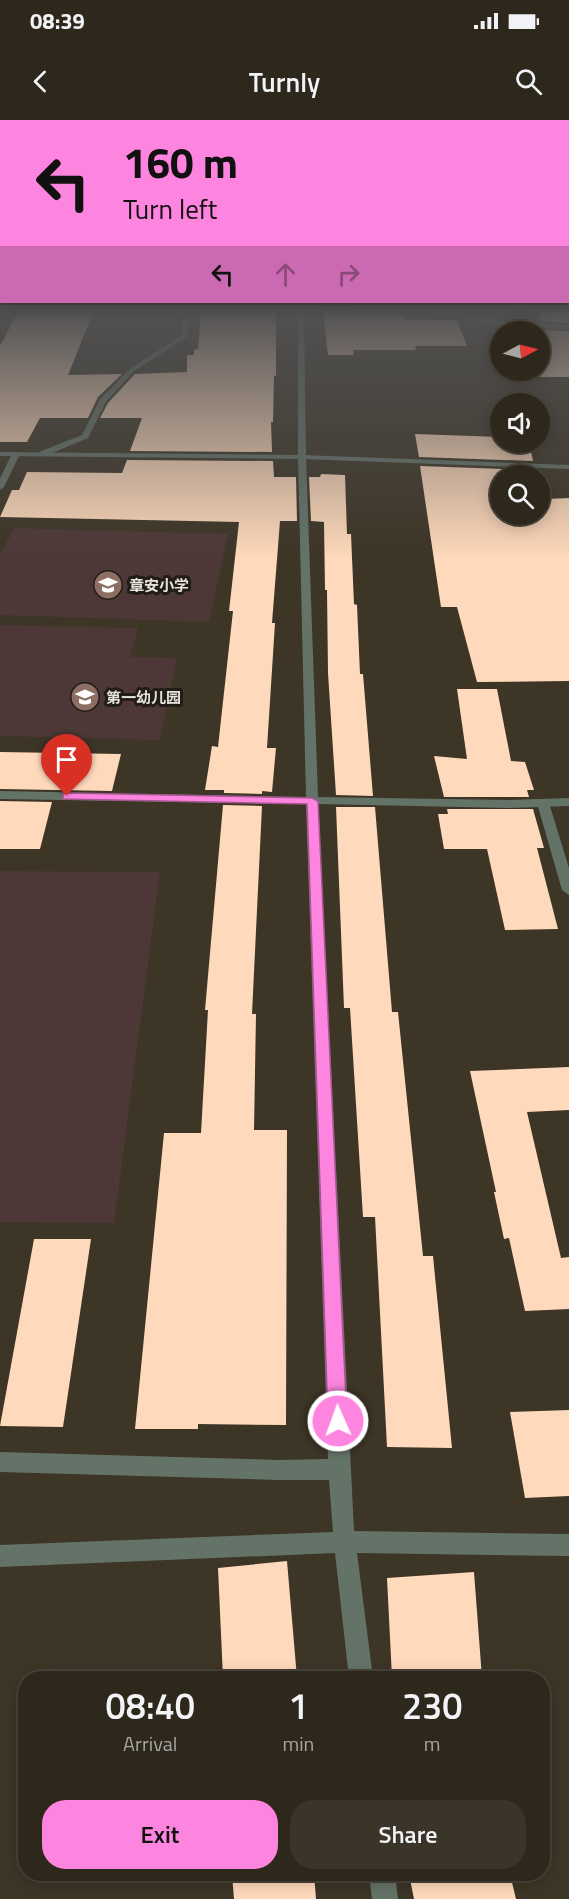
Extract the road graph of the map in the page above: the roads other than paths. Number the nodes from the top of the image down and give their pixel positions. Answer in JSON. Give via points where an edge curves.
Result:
{"nodes":[{"id":1,"x":110,"y":393,"type":"edge"},
{"id":2,"x":302,"y":393,"type":"edge"},
{"id":3,"x":0,"y":454,"type":"edge"},
{"id":4,"x":16,"y":454,"type":"junction"},
{"id":5,"x":42,"y":454,"type":"junction"},
{"id":6,"x":302,"y":457,"type":"junction"},
{"id":7,"x":569,"y":466,"type":"edge"},
{"id":8,"x":0,"y":487,"type":"edge"},
{"id":9,"x":0,"y":795,"type":"edge"},
{"id":10,"x":312,"y":801,"type":"junction"},
{"id":11,"x":543,"y":802,"type":"junction"},
{"id":12,"x":569,"y":802,"type":"edge"},
{"id":13,"x":569,"y":890,"type":"edge"},
{"id":14,"x":0,"y":1462,"type":"edge"},
{"id":15,"x":340,"y":1469,"type":"junction"},
{"id":16,"x":346,"y":1542,"type":"junction"},
{"id":17,"x":569,"y":1545,"type":"edge"},
{"id":18,"x":0,"y":1556,"type":"edge"},
{"id":19,"x":360,"y":1671,"type":"edge"},
{"id":20,"x":383,"y":1881,"type":"edge"},
{"id":21,"x":385,"y":1899,"type":"edge"}],
"edges":[{"from":1,"to":5,"type":"street","via":[[85,436]]},
{"from":2,"to":6,"type":"street"},
{"from":3,"to":4,"type":"street"},
{"from":4,"to":5,"type":"street"},
{"from":4,"to":8,"type":"street"},
{"from":5,"to":6,"type":"street"},
{"from":6,"to":7,"type":"street"},
{"from":6,"to":10,"type":"street"},
{"from":9,"to":10,"type":"street"},
{"from":10,"to":11,"type":"street"},
{"from":10,"to":15,"type":"street"},
{"from":11,"to":12,"type":"street"},
{"from":11,"to":13,"type":"street"},
{"from":14,"to":15,"type":"street"},
{"from":15,"to":16,"type":"street"},
{"from":16,"to":17,"type":"street"},
{"from":16,"to":18,"type":"street"},
{"from":16,"to":19,"type":"street"},
{"from":20,"to":21,"type":"street"}]}
